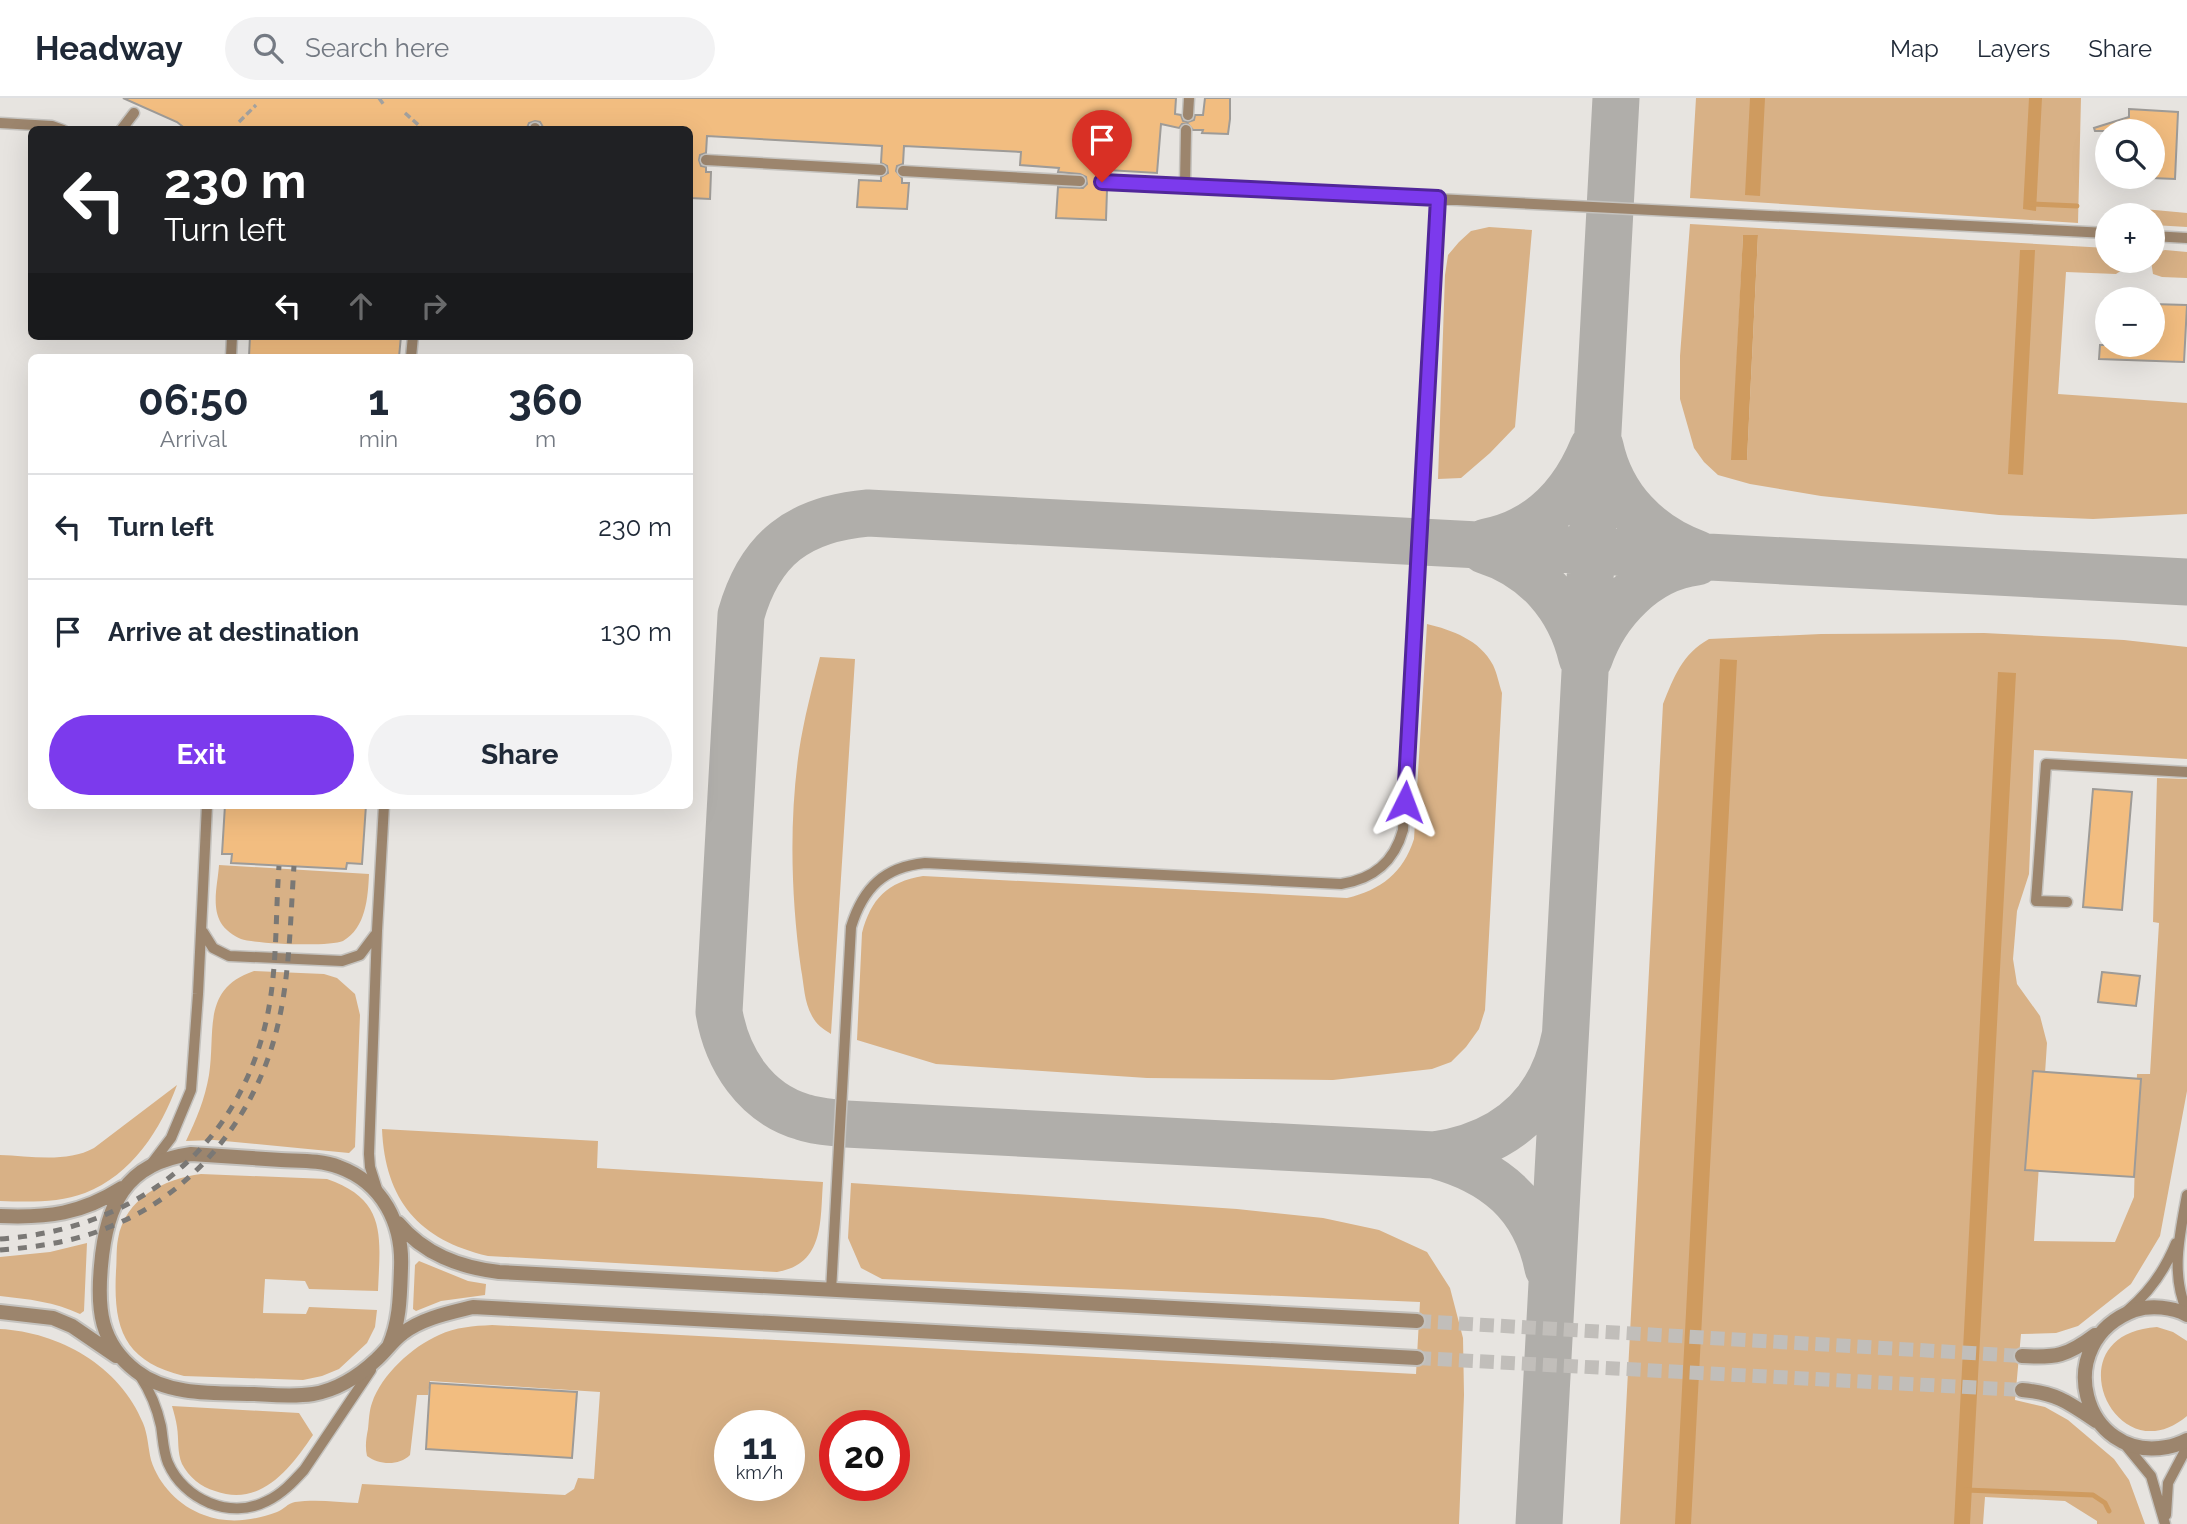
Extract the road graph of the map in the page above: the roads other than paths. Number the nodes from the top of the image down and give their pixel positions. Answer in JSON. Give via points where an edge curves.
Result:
{"nodes":[{"id":1,"x":1189,"y":98,"type":"edge"},
{"id":2,"x":134,"y":113,"type":"dead end"},
{"id":3,"x":1188,"y":115,"type":"dead end"},
{"id":4,"x":0,"y":123,"type":"edge"},
{"id":5,"x":47,"y":126,"type":"edge"},
{"id":6,"x":124,"y":126,"type":"edge"},
{"id":7,"x":1186,"y":130,"type":"dead end"},
{"id":8,"x":706,"y":160,"type":"dead end"},
{"id":9,"x":881,"y":170,"type":"dead end"},
{"id":10,"x":903,"y":171,"type":"dead end"},
{"id":11,"x":1080,"y":181,"type":"dead end"},
{"id":12,"x":1102,"y":182,"type":"dead end"},
{"id":13,"x":1185,"y":185,"type":"junction"},
{"id":14,"x":1438,"y":198,"type":"junction"},
{"id":15,"x":2095,"y":232,"type":"edge"},
{"id":16,"x":2165,"y":237,"type":"edge"},
{"id":17,"x":2187,"y":238,"type":"edge"},
{"id":18,"x":2187,"y":772,"type":"edge"},
{"id":19,"x":207,"y":809,"type":"edge"},
{"id":20,"x":384,"y":809,"type":"edge"},
{"id":21,"x":2067,"y":902,"type":"dead end"},
{"id":22,"x":202,"y":926,"type":"junction"},
{"id":23,"x":377,"y":931,"type":"junction"},
{"id":24,"x":147,"y":1168,"type":"junction"},
{"id":25,"x":128,"y":1184,"type":"junction"},
{"id":26,"x":2187,"y":1195,"type":"edge"},
{"id":27,"x":382,"y":1199,"type":"junction"},
{"id":28,"x":0,"y":1216,"type":"edge"},
{"id":29,"x":394,"y":1219,"type":"junction"},
{"id":30,"x":2180,"y":1233,"type":"junction"},
{"id":31,"x":831,"y":1290,"type":"junction"},
{"id":32,"x":0,"y":1312,"type":"edge"},
{"id":33,"x":2187,"y":1313,"type":"edge"},
{"id":34,"x":2121,"y":1316,"type":"junction"},
{"id":35,"x":1417,"y":1321,"type":"tunnel mouth"},
{"id":36,"x":2106,"y":1327,"type":"junction"},
{"id":37,"x":384,"y":1352,"type":"junction"},
{"id":38,"x":2022,"y":1356,"type":"tunnel mouth"},
{"id":39,"x":1417,"y":1358,"type":"tunnel mouth"},
{"id":40,"x":126,"y":1363,"type":"junction"},
{"id":41,"x":138,"y":1373,"type":"junction"},
{"id":42,"x":2021,"y":1390,"type":"tunnel mouth"},
{"id":43,"x":2100,"y":1424,"type":"junction"},
{"id":44,"x":2187,"y":1440,"type":"edge"},
{"id":45,"x":2122,"y":1441,"type":"junction"},
{"id":46,"x":2187,"y":1447,"type":"edge"},
{"id":47,"x":2165,"y":1524,"type":"edge"}],
"edges":[{"from":1,"to":3,"type":"lane"},
{"from":2,"to":6,"type":"lane"},
{"from":4,"to":5,"type":"lane"},
{"from":7,"to":13,"type":"lane"},
{"from":8,"to":9,"type":"lane"},
{"from":10,"to":11,"type":"lane"},
{"from":12,"to":13,"type":"lane"},
{"from":13,"to":14,"type":"lane"},
{"from":14,"to":15,"type":"lane"},
{"from":14,"to":31,"type":"lane","via":[[1399,845],[1378,871],[1341,884],[925,863],[908,865],[881,878],[861,900],[850,927]]},
{"from":16,"to":17,"type":"lane"},
{"from":18,"to":21,"type":"lane","via":[[2046,764],[2036,901]]},
{"from":19,"to":22,"type":"lane"},
{"from":20,"to":23,"type":"lane"},
{"from":22,"to":23,"type":"lane","via":[[213,948],[229,956],[342,961],[360,955]]},
{"from":22,"to":24,"type":"lane","via":[[191,1090],[171,1138]]},
{"from":23,"to":27,"type":"lane","via":[[369,1154]]},
{"from":24,"to":25,"type":"street"},
{"from":24,"to":27,"type":"street","via":[[191,1154],[322,1163],[362,1178]]},
{"from":25,"to":28,"type":"street","via":[[74,1211]]},
{"from":25,"to":40,"type":"street","via":[[106,1223],[98,1298],[105,1332]]},
{"from":26,"to":30,"type":"lane"},
{"from":27,"to":29,"type":"street"},
{"from":29,"to":31,"type":"street","via":[[431,1252],[480,1270]]},
{"from":29,"to":37,"type":"street","via":[[402,1248],[399,1318]]},
{"from":30,"to":33,"type":"lane","via":[[2178,1283]]},
{"from":30,"to":34,"type":"lane","via":[[2165,1269]]},
{"from":31,"to":35,"type":"street"},
{"from":32,"to":40,"type":"street","via":[[53,1318]]},
{"from":33,"to":34,"type":"street","via":[[2162,1307],[2141,1308]]},
{"from":34,"to":36,"type":"street"},
{"from":36,"to":38,"type":"street","via":[[2064,1356]]},
{"from":36,"to":43,"type":"street","via":[[2085,1364],[2089,1406]]},
{"from":37,"to":39,"type":"street","via":[[403,1333],[442,1315],[473,1307],[500,1307]]},
{"from":37,"to":41,"type":"street","via":[[348,1381],[301,1395],[197,1392],[153,1382]]},
{"from":37,"to":41,"type":"lane","via":[[293,1482],[268,1501],[243,1509],[208,1502],[177,1479],[166,1459],[155,1405]]},
{"from":40,"to":41,"type":"street"},
{"from":42,"to":43,"type":"street","via":[[2059,1397]]},
{"from":43,"to":45,"type":"street"},
{"from":44,"to":45,"type":"street","via":[[2166,1448]]},
{"from":45,"to":47,"type":"lane","via":[[2151,1476]]},
{"from":46,"to":47,"type":"lane","via":[[2168,1483]]}]}
